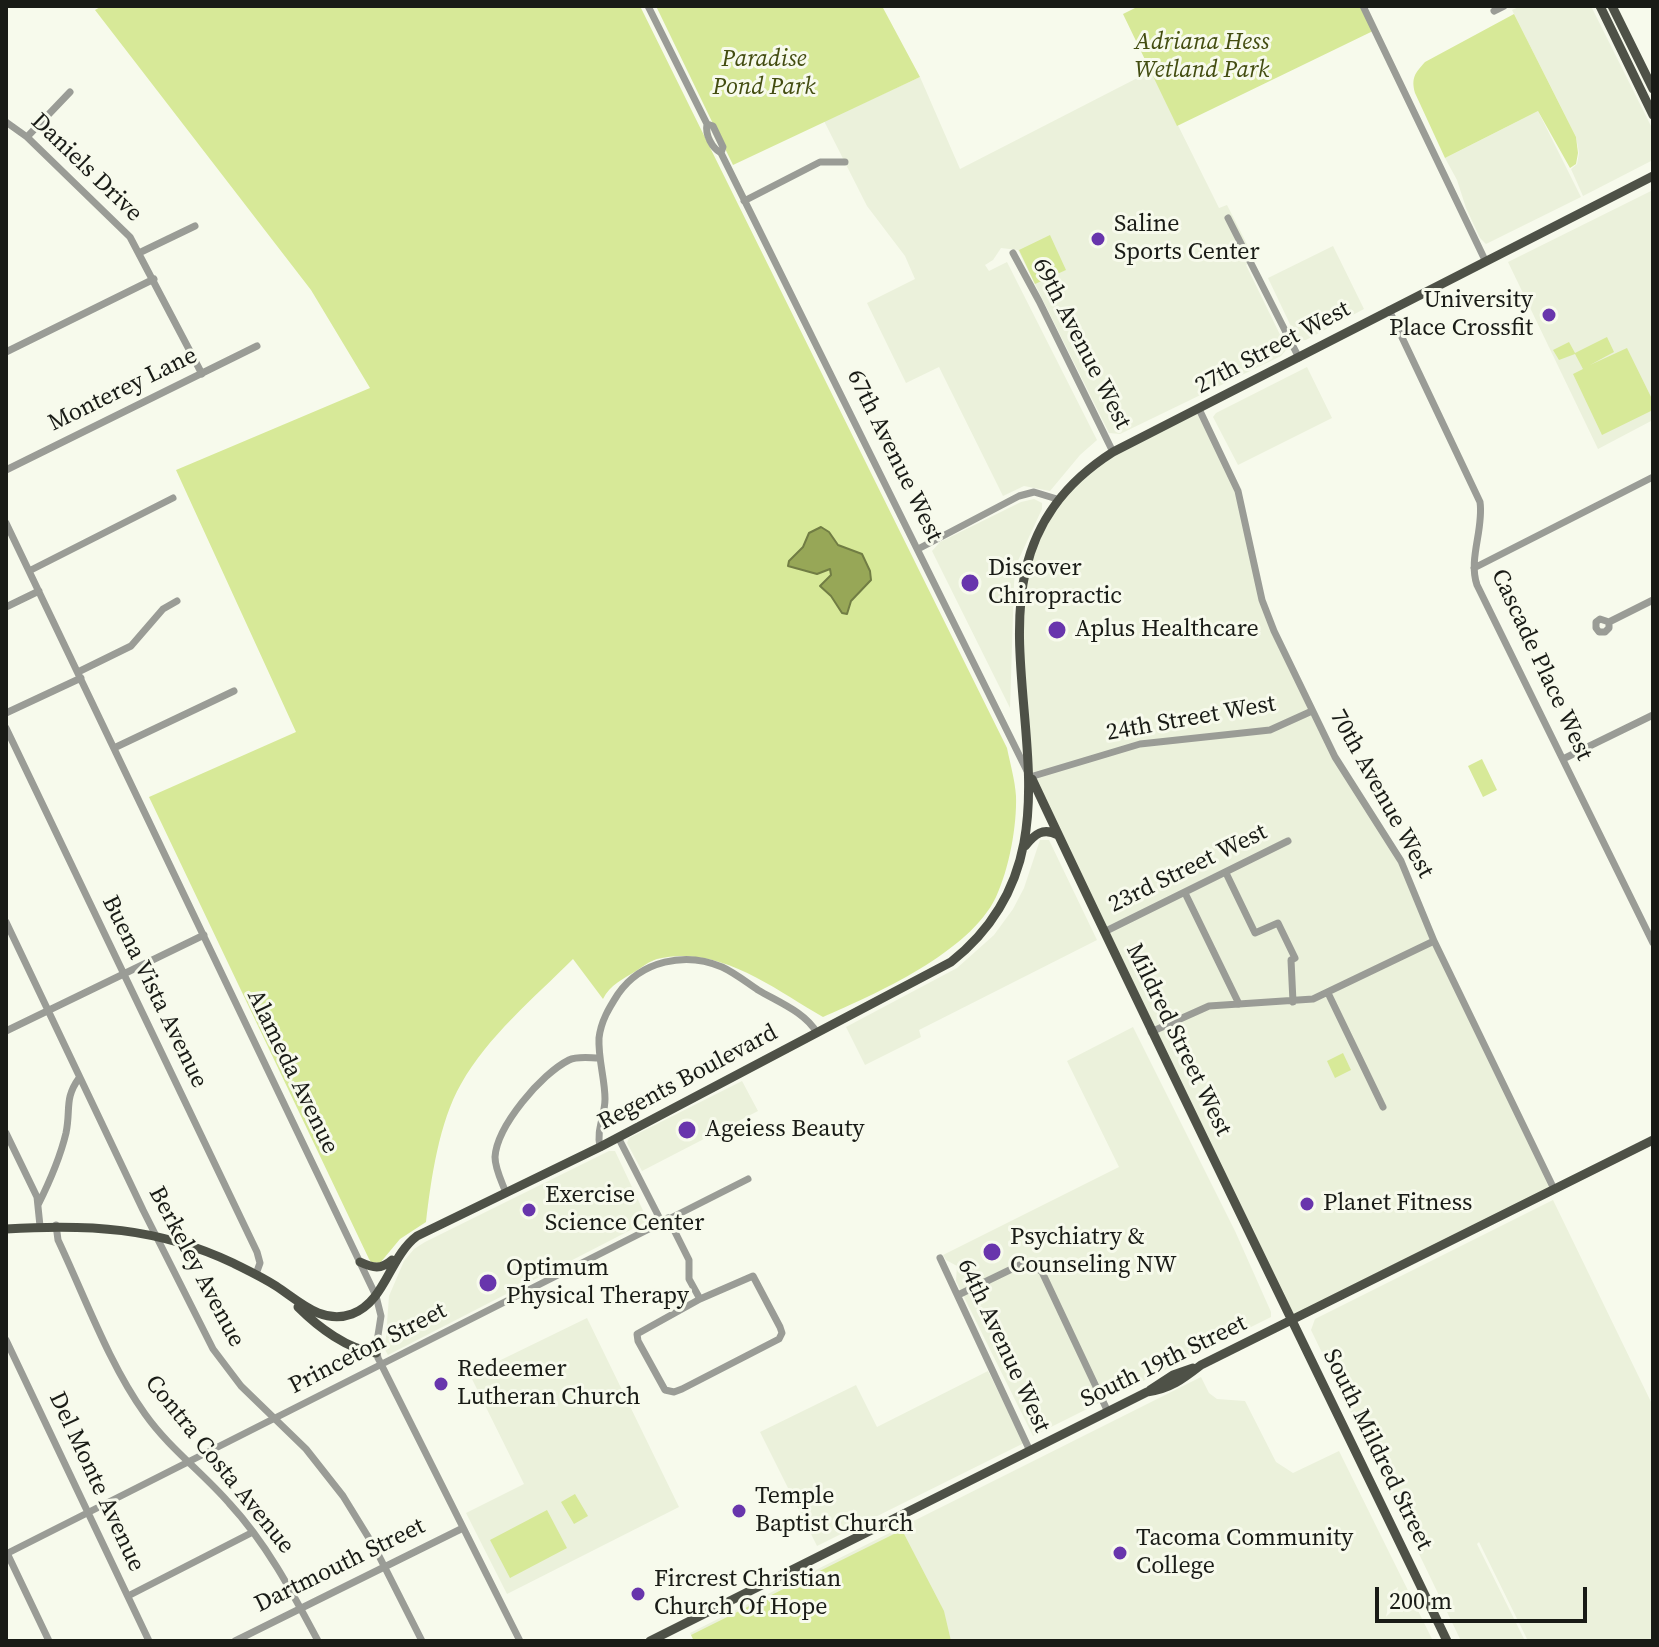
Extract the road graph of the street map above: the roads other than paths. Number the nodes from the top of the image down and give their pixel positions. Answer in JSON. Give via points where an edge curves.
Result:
{"nodes":[{"id":1,"x":648,"y":6,"type":"edge"},
{"id":2,"x":1363,"y":6,"type":"edge"},
{"id":3,"x":1504,"y":6,"type":"edge"},
{"id":4,"x":1600,"y":6,"type":"edge"},
{"id":5,"x":1612,"y":6,"type":"edge"},
{"id":6,"x":1494,"y":11,"type":"dead end"},
{"id":7,"x":1649,"y":71,"type":"edge"},
{"id":8,"x":1653,"y":89,"type":"edge"},
{"id":9,"x":70,"y":92,"type":"dead end"},
{"id":10,"x":1653,"y":115,"type":"edge"},
{"id":11,"x":6,"y":122,"type":"edge"},
{"id":12,"x":27,"y":137,"type":"junction"},
{"id":13,"x":845,"y":162,"type":"dead end"},
{"id":14,"x":1653,"y":176,"type":"edge"},
{"id":15,"x":744,"y":201,"type":"junction"},
{"id":16,"x":1228,"y":218,"type":"dead end"},
{"id":17,"x":195,"y":226,"type":"dead end"},
{"id":18,"x":141,"y":252,"type":"junction"},
{"id":19,"x":1013,"y":253,"type":"dead end"},
{"id":20,"x":1485,"y":260,"type":"junction"},
{"id":21,"x":154,"y":279,"type":"junction"},
{"id":22,"x":1389,"y":310,"type":"junction"},
{"id":23,"x":257,"y":346,"type":"dead end"},
{"id":24,"x":6,"y":352,"type":"edge"},
{"id":25,"x":1299,"y":358,"type":"junction"},
{"id":26,"x":202,"y":374,"type":"junction"},
{"id":27,"x":1199,"y":409,"type":"junction"},
{"id":28,"x":1113,"y":452,"type":"junction"},
{"id":29,"x":6,"y":470,"type":"edge"},
{"id":30,"x":1653,"y":477,"type":"edge"},
{"id":31,"x":173,"y":498,"type":"dead end"},
{"id":32,"x":1057,"y":499,"type":"junction"},
{"id":33,"x":6,"y":523,"type":"edge"},
{"id":34,"x":918,"y":549,"type":"junction"},
{"id":35,"x":1474,"y":568,"type":"junction"},
{"id":36,"x":29,"y":571,"type":"junction"},
{"id":37,"x":39,"y":591,"type":"junction"},
{"id":38,"x":1653,"y":600,"type":"edge"},
{"id":39,"x":177,"y":601,"type":"dead end"},
{"id":40,"x":6,"y":607,"type":"edge"},
{"id":41,"x":1609,"y":622,"type":"dead end"},
{"id":42,"x":79,"y":675,"type":"junction"},
{"id":43,"x":234,"y":691,"type":"dead end"},
{"id":44,"x":1312,"y":711,"type":"junction"},
{"id":45,"x":6,"y":713,"type":"edge"},
{"id":46,"x":1653,"y":715,"type":"edge"},
{"id":47,"x":6,"y":728,"type":"edge"},
{"id":48,"x":114,"y":748,"type":"junction"},
{"id":49,"x":1563,"y":759,"type":"junction"},
{"id":50,"x":1030,"y":777,"type":"junction"},
{"id":51,"x":1058,"y":835,"type":"junction"},
{"id":52,"x":1288,"y":841,"type":"dead end"},
{"id":53,"x":1025,"y":846,"type":"junction"},
{"id":54,"x":1226,"y":873,"type":"junction"},
{"id":55,"x":1185,"y":893,"type":"junction"},
{"id":56,"x":6,"y":922,"type":"edge"},
{"id":57,"x":1104,"y":932,"type":"junction"},
{"id":58,"x":204,"y":935,"type":"junction"},
{"id":59,"x":1434,"y":941,"type":"junction"},
{"id":60,"x":1653,"y":943,"type":"edge"},
{"id":61,"x":123,"y":974,"type":"junction"},
{"id":62,"x":1328,"y":993,"type":"junction"},
{"id":63,"x":1293,"y":1002,"type":"junction"},
{"id":64,"x":1239,"y":1004,"type":"junction"},
{"id":65,"x":47,"y":1011,"type":"junction"},
{"id":66,"x":6,"y":1031,"type":"edge"},
{"id":67,"x":1151,"y":1032,"type":"junction"},
{"id":68,"x":817,"y":1033,"type":"junction"},
{"id":69,"x":599,"y":1058,"type":"junction"},
{"id":70,"x":79,"y":1078,"type":"junction"},
{"id":71,"x":1383,"y":1107,"type":"dead end"},
{"id":72,"x":6,"y":1133,"type":"edge"},
{"id":73,"x":618,"y":1137,"type":"junction"},
{"id":74,"x":1653,"y":1140,"type":"edge"},
{"id":75,"x":600,"y":1147,"type":"junction"},
{"id":76,"x":748,"y":1179,"type":"dead end"},
{"id":77,"x":1554,"y":1189,"type":"junction"},
{"id":78,"x":506,"y":1193,"type":"junction"},
{"id":79,"x":38,"y":1205,"type":"junction"},
{"id":80,"x":664,"y":1219,"type":"junction"},
{"id":81,"x":56,"y":1225,"type":"junction"},
{"id":82,"x":40,"y":1226,"type":"junction"},
{"id":83,"x":6,"y":1229,"type":"edge"},
{"id":84,"x":156,"y":1237,"type":"junction"},
{"id":85,"x":398,"y":1256,"type":"junction"},
{"id":86,"x":940,"y":1258,"type":"dead end"},
{"id":87,"x":360,"y":1262,"type":"junction"},
{"id":88,"x":256,"y":1274,"type":"junction"},
{"id":89,"x":279,"y":1288,"type":"junction"},
{"id":90,"x":958,"y":1295,"type":"junction"},
{"id":91,"x":376,"y":1296,"type":"junction"},
{"id":92,"x":700,"y":1299,"type":"junction"},
{"id":93,"x":1292,"y":1320,"type":"junction"},
{"id":94,"x":6,"y":1340,"type":"edge"},
{"id":95,"x":376,"y":1353,"type":"junction"},
{"id":96,"x":381,"y":1365,"type":"junction"},
{"id":97,"x":1108,"y":1412,"type":"junction"},
{"id":98,"x":276,"y":1419,"type":"junction"},
{"id":99,"x":1030,"y":1451,"type":"junction"},
{"id":100,"x":189,"y":1463,"type":"junction"},
{"id":101,"x":90,"y":1514,"type":"junction"},
{"id":102,"x":463,"y":1528,"type":"junction"},
{"id":103,"x":253,"y":1532,"type":"junction"},
{"id":104,"x":7,"y":1553,"type":"edge"},
{"id":105,"x":384,"y":1566,"type":"junction"},
{"id":106,"x":128,"y":1596,"type":"junction"},
{"id":107,"x":300,"y":1608,"type":"junction"},
{"id":108,"x":49,"y":1641,"type":"edge"},
{"id":109,"x":149,"y":1641,"type":"edge"},
{"id":110,"x":235,"y":1641,"type":"edge"},
{"id":111,"x":318,"y":1641,"type":"edge"},
{"id":112,"x":422,"y":1641,"type":"edge"},
{"id":113,"x":520,"y":1641,"type":"edge"},
{"id":114,"x":650,"y":1641,"type":"edge"},
{"id":115,"x":1447,"y":1641,"type":"edge"}],
"edges":[{"from":1,"to":15,"type":"street","name":"67th Avenue West"},
{"from":2,"to":20,"type":"street"},
{"from":3,"to":6,"type":"street"},
{"from":4,"to":10,"type":"main road"},
{"from":5,"to":7,"type":"main road"},
{"from":7,"to":8,"type":"main road"},
{"from":9,"to":12,"type":"street"},
{"from":11,"to":12,"type":"street","name":"Daniels Drive"},
{"from":12,"to":18,"type":"street","name":"Daniels Drive","via":[[124,229]]},
{"from":13,"to":15,"type":"street","via":[[820,162]]},
{"from":14,"to":20,"type":"main road","name":"27th Street West"},
{"from":15,"to":34,"type":"street","name":"67th Avenue West"},
{"from":16,"to":25,"type":"street"},
{"from":17,"to":18,"type":"street"},
{"from":18,"to":21,"type":"street","name":"Daniels Drive"},
{"from":19,"to":28,"type":"street","name":"69th Avenue West"},
{"from":20,"to":22,"type":"main road","name":"27th Street West"},
{"from":21,"to":24,"type":"street"},
{"from":21,"to":26,"type":"street","name":"Daniels Drive"},
{"from":22,"to":25,"type":"main road","name":"27th Street West"},
{"from":22,"to":35,"type":"street","name":"Cascade Place West","via":[[1480,502]]},
{"from":23,"to":26,"type":"street","name":"Monterey Lane"},
{"from":25,"to":27,"type":"main road","name":"27th Street West"},
{"from":26,"to":29,"type":"street","name":"Monterey Lane"},
{"from":27,"to":28,"type":"main road","name":"27th Street West"},
{"from":27,"to":44,"type":"street","name":"70th Avenue West","via":[[1238,491],[1265,611]]},
{"from":28,"to":32,"type":"main road","name":"27th Street West"},
{"from":30,"to":35,"type":"street"},
{"from":31,"to":36,"type":"street"},
{"from":32,"to":34,"type":"street","via":[[1034,492],[1019,496]]},
{"from":32,"to":50,"type":"main road","name":"Regents Boulevard","via":[[1034,540],[1021,595]]},
{"from":33,"to":36,"type":"street","name":"Alameda Avenue"},
{"from":34,"to":50,"type":"street","name":"67th Avenue West"},
{"from":35,"to":49,"type":"street","name":"Cascade Place West","via":[[1481,594]]},
{"from":36,"to":37,"type":"street","name":"Alameda Avenue"},
{"from":37,"to":40,"type":"street"},
{"from":37,"to":42,"type":"street","name":"Alameda Avenue"},
{"from":38,"to":41,"type":"street"},
{"from":39,"to":42,"type":"street","via":[[163,609],[131,646]]},
{"from":42,"to":45,"type":"street"},
{"from":42,"to":48,"type":"street","name":"Alameda Avenue"},
{"from":43,"to":48,"type":"street"},
{"from":44,"to":50,"type":"street","name":"24th Street West","via":[[1270,730],[1140,744]]},
{"from":44,"to":59,"type":"street","name":"70th Avenue West","via":[[1401,861]]},
{"from":46,"to":49,"type":"street"},
{"from":47,"to":61,"type":"street","name":"Buena Vista Avenue"},
{"from":48,"to":58,"type":"street","name":"Alameda Avenue"},
{"from":49,"to":60,"type":"street","name":"Cascade Place West"},
{"from":50,"to":51,"type":"main road","name":"Mildred Street West"},
{"from":50,"to":53,"type":"main road","name":"Regents Boulevard"},
{"from":51,"to":53,"type":"main road","via":[[1039,832]]},
{"from":51,"to":57,"type":"main road","name":"Mildred Street West"},
{"from":52,"to":54,"type":"street","name":"23rd Street West"},
{"from":53,"to":68,"type":"main road","name":"Regents Boulevard","via":[[1010,890],[966,950]]},
{"from":54,"to":55,"type":"street","name":"23rd Street West"},
{"from":54,"to":63,"type":"street","via":[[1255,933],[1278,923],[1295,958]]},
{"from":55,"to":57,"type":"street","name":"23rd Street West"},
{"from":55,"to":64,"type":"street"},
{"from":56,"to":65,"type":"street","name":"Berkeley Avenue"},
{"from":57,"to":67,"type":"main road","name":"Mildred Street West"},
{"from":58,"to":61,"type":"street"},
{"from":58,"to":87,"type":"street","name":"Alameda Avenue"},
{"from":59,"to":62,"type":"street"},
{"from":59,"to":77,"type":"street","name":"70th Avenue West"},
{"from":61,"to":65,"type":"street"},
{"from":61,"to":88,"type":"street","name":"Buena Vista Avenue","via":[[257,1252]]},
{"from":62,"to":63,"type":"street"},
{"from":62,"to":71,"type":"street"},
{"from":63,"to":64,"type":"street"},
{"from":64,"to":67,"type":"street","via":[[1203,1008]]},
{"from":65,"to":66,"type":"street"},
{"from":65,"to":70,"type":"street","name":"Berkeley Avenue"},
{"from":67,"to":93,"type":"main road","name":"Mildred Street West"},
{"from":68,"to":69,"type":"street","via":[[805,1019],[724,968],[702,961],[671,961],[636,975],[620,991],[604,1017]]},
{"from":68,"to":73,"type":"main road","name":"Regents Boulevard"},
{"from":69,"to":75,"type":"street","via":[[605,1099],[597,1136]]},
{"from":69,"to":78,"type":"street","via":[[568,1061],[518,1108],[495,1158]]},
{"from":70,"to":79,"type":"street","via":[[69,1092],[59,1159]]},
{"from":70,"to":84,"type":"street","name":"Berkeley Avenue"},
{"from":72,"to":79,"type":"street"},
{"from":73,"to":75,"type":"main road","name":"Regents Boulevard"},
{"from":73,"to":80,"type":"street"},
{"from":74,"to":77,"type":"main road","name":"South 19th Street"},
{"from":75,"to":78,"type":"main road","name":"Regents Boulevard"},
{"from":76,"to":80,"type":"street","name":"Princeton Street"},
{"from":77,"to":93,"type":"main road","name":"South 19th Street"},
{"from":78,"to":85,"type":"main road","name":"Regents Boulevard","via":[[417,1236]]},
{"from":79,"to":82,"type":"street"},
{"from":80,"to":92,"type":"street","via":[[689,1260],[689,1279]]},
{"from":80,"to":96,"type":"street","name":"Princeton Street"},
{"from":81,"to":82,"type":"main road"},
{"from":81,"to":84,"type":"main road"},
{"from":81,"to":100,"type":"street","name":"Contra Costa Avenue","via":[[58,1240],[131,1392]]},
{"from":82,"to":83,"type":"main road"},
{"from":84,"to":88,"type":"main road"},
{"from":84,"to":98,"type":"street","name":"Berkeley Avenue","via":[[213,1349]]},
{"from":85,"to":87,"type":"main road","via":[[375,1268]]},
{"from":85,"to":91,"type":"main road","name":"Regents Boulevard"},
{"from":86,"to":90,"type":"street","name":"64th Avenue West"},
{"from":87,"to":91,"type":"street","name":"Alameda Avenue"},
{"from":88,"to":89,"type":"main road"},
{"from":89,"to":91,"type":"main road","via":[[310,1310],[334,1316],[365,1308]]},
{"from":89,"to":95,"type":"main road","via":[[325,1329]]},
{"from":90,"to":97,"type":"street","via":[[1009,1269],[1031,1263],[1040,1269]]},
{"from":90,"to":99,"type":"street","name":"64th Avenue West"},
{"from":91,"to":95,"type":"street","name":"Alameda Avenue","via":[[381,1316]]},
{"from":92,"to":92,"type":"street","via":[[753,1276],[781,1336],[682,1389],[667,1391],[637,1334]]},
{"from":93,"to":97,"type":"main road","name":"South 19th Street","via":[[1201,1365],[1176,1384]]},
{"from":93,"to":115,"type":"main road","name":"South Mildred Street"},
{"from":94,"to":101,"type":"street","name":"Del Monte Avenue"},
{"from":95,"to":96,"type":"street","name":"Alameda Avenue"},
{"from":96,"to":98,"type":"street","name":"Princeton Street"},
{"from":96,"to":102,"type":"street","name":"Alameda Avenue"},
{"from":97,"to":99,"type":"main road","name":"South 19th Street"},
{"from":98,"to":100,"type":"street","name":"Princeton Street"},
{"from":98,"to":105,"type":"street","name":"Berkeley Avenue","via":[[331,1480]]},
{"from":99,"to":114,"type":"main road","name":"South 19th Street"},
{"from":100,"to":101,"type":"street","name":"Princeton Street"},
{"from":100,"to":103,"type":"street","name":"Contra Costa Avenue"},
{"from":101,"to":104,"type":"street","name":"Princeton Street"},
{"from":101,"to":106,"type":"street","name":"Del Monte Avenue"},
{"from":102,"to":105,"type":"street","name":"Dartmouth Street"},
{"from":102,"to":113,"type":"street","name":"Alameda Avenue"},
{"from":103,"to":106,"type":"street"},
{"from":103,"to":107,"type":"street","name":"Contra Costa Avenue"},
{"from":104,"to":108,"type":"street"},
{"from":105,"to":107,"type":"street","name":"Dartmouth Street"},
{"from":105,"to":112,"type":"street","name":"Berkeley Avenue"},
{"from":106,"to":109,"type":"street","name":"Del Monte Avenue"},
{"from":107,"to":110,"type":"street","name":"Dartmouth Street"},
{"from":107,"to":111,"type":"street","name":"Contra Costa Avenue"}]}
